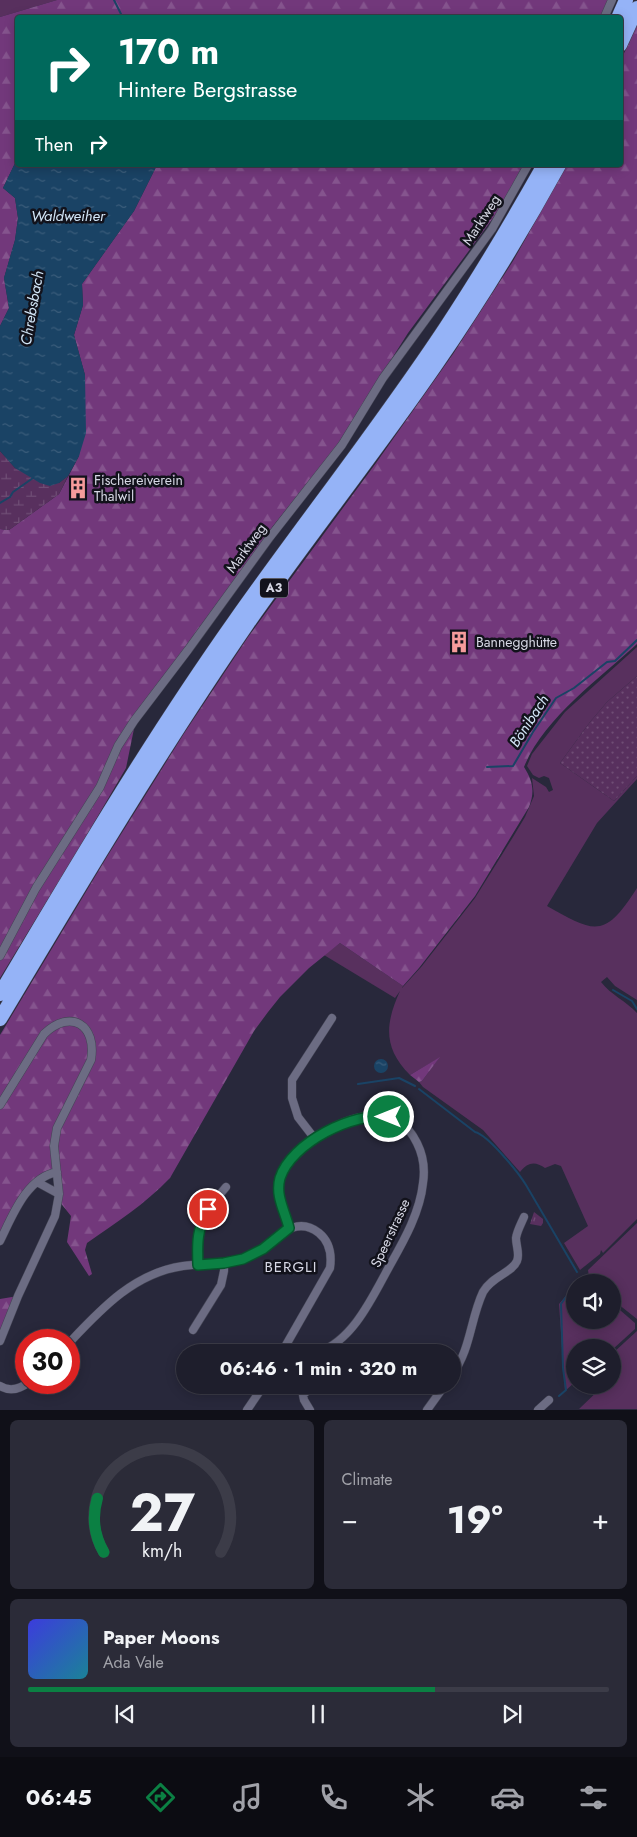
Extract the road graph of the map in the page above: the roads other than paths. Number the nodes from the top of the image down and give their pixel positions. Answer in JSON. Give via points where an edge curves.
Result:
{"nodes":[{"id":1,"x":612,"y":0,"type":"edge"},
{"id":2,"x":626,"y":0,"type":"edge"},
{"id":3,"x":637,"y":8,"type":"edge"},
{"id":4,"x":605,"y":15,"type":"edge"},
{"id":5,"x":619,"y":15,"type":"edge"},
{"id":6,"x":623,"y":38,"type":"edge"},
{"id":7,"x":527,"y":167,"type":"edge"},
{"id":8,"x":543,"y":167,"type":"edge"},
{"id":9,"x":558,"y":167,"type":"edge"},
{"id":10,"x":0,"y":956,"type":"edge"},
{"id":11,"x":0,"y":994,"type":"edge"},
{"id":12,"x":332,"y":1018,"type":"dead end"},
{"id":13,"x":0,"y":1019,"type":"edge"},
{"id":14,"x":0,"y":1105,"type":"edge"},
{"id":15,"x":315,"y":1139,"type":"junction"},
{"id":16,"x":57,"y":1172,"type":"junction"},
{"id":17,"x":37,"y":1182,"type":"junction"},
{"id":18,"x":226,"y":1187,"type":"dead end"},
{"id":19,"x":59,"y":1194,"type":"junction"},
{"id":20,"x":524,"y":1216,"type":"dead end"},
{"id":21,"x":289,"y":1228,"type":"junction"},
{"id":22,"x":0,"y":1241,"type":"edge"},
{"id":23,"x":224,"y":1263,"type":"junction"},
{"id":24,"x":198,"y":1265,"type":"junction"},
{"id":25,"x":193,"y":1330,"type":"dead end"},
{"id":26,"x":80,"y":1332,"type":"edge"},
{"id":27,"x":0,"y":1341,"type":"edge"},
{"id":28,"x":287,"y":1344,"type":"edge"},
{"id":29,"x":334,"y":1344,"type":"edge"},
{"id":30,"x":461,"y":1362,"type":"edge"},
{"id":31,"x":0,"y":1386,"type":"edge"},
{"id":32,"x":15,"y":1389,"type":"edge"},
{"id":33,"x":258,"y":1394,"type":"edge"},
{"id":34,"x":304,"y":1394,"type":"edge"},
{"id":35,"x":438,"y":1394,"type":"edge"},
{"id":36,"x":549,"y":1400,"type":"dead end"},
{"id":37,"x":247,"y":1410,"type":"edge"},
{"id":38,"x":310,"y":1410,"type":"edge"},
{"id":39,"x":426,"y":1410,"type":"edge"},
{"id":40,"x":538,"y":1410,"type":"edge"}],
"edges":[{"from":1,"to":4,"type":"street"},
{"from":2,"to":5,"type":"highway"},
{"from":3,"to":6,"type":"highway"},
{"from":7,"to":10,"type":"street","name":"Marktweg","via":[[492,229],[384,378],[342,445],[131,725],[100,787],[36,888]]},
{"from":8,"to":11,"type":"highway","number":"A3","via":[[446,328],[235,620],[191,687],[108,815]]},
{"from":9,"to":13,"type":"highway","number":"A3","via":[[517,239],[454,337],[255,614],[177,730]]},
{"from":12,"to":15,"type":"street","via":[[292,1080],[292,1098],[298,1117]]},
{"from":14,"to":16,"type":"street","via":[[44,1034],[53,1025],[64,1021],[85,1028],[92,1038],[91,1060],[56,1128]]},
{"from":15,"to":21,"type":"street","name":"Speerstrasse","via":[[292,1160],[280,1178],[279,1199]]},
{"from":15,"to":29,"type":"street","name":"Speerstrasse","via":[[354,1120],[373,1115],[389,1117],[401,1122],[411,1133],[420,1150],[424,1172],[416,1210],[391,1265],[348,1333]]},
{"from":16,"to":17,"type":"street"},
{"from":16,"to":19,"type":"street"},
{"from":17,"to":19,"type":"street"},
{"from":17,"to":22,"type":"street","via":[[21,1200]]},
{"from":18,"to":24,"type":"street","via":[[201,1222],[197,1237]]},
{"from":19,"to":27,"type":"street","via":[[55,1216]]},
{"from":20,"to":30,"type":"street","via":[[516,1236],[516,1263],[490,1282],[484,1291]]},
{"from":21,"to":23,"type":"street","via":[[252,1256]]},
{"from":21,"to":28,"type":"street","via":[[305,1227],[317,1232],[327,1242],[332,1258],[326,1276]]},
{"from":23,"to":24,"type":"street"},
{"from":23,"to":25,"type":"street","via":[[221,1284]]},
{"from":24,"to":26,"type":"street","via":[[182,1266],[144,1278],[103,1308]]},
{"from":31,"to":32,"type":"street","via":[[6,1390]]},
{"from":33,"to":37,"type":"street"},
{"from":34,"to":38,"type":"street"},
{"from":35,"to":39,"type":"street"},
{"from":36,"to":40,"type":"street"}]}
